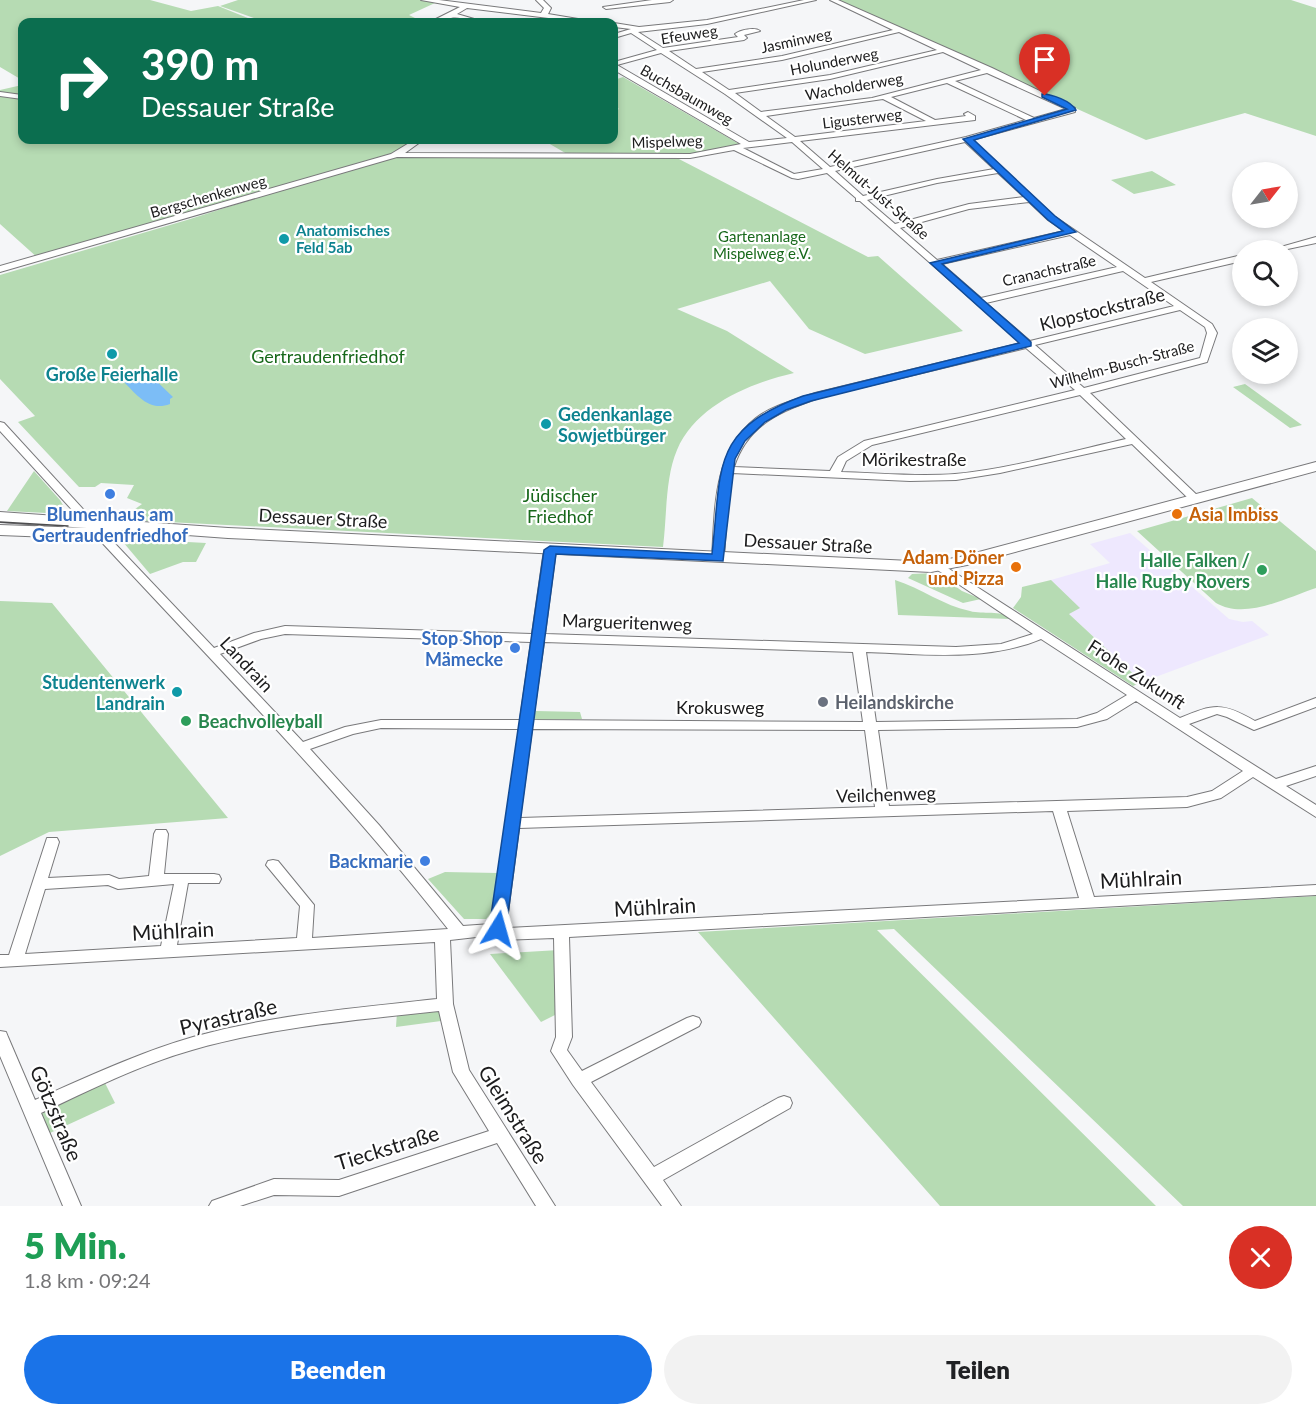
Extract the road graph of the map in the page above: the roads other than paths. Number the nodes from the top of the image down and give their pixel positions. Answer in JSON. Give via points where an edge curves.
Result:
{"nodes":[{"id":1,"x":424,"y":0,"type":"edge"},
{"id":2,"x":483,"y":0,"type":"edge"},
{"id":3,"x":539,"y":0,"type":"edge"},
{"id":4,"x":670,"y":0,"type":"edge"},
{"id":5,"x":765,"y":0,"type":"edge"},
{"id":6,"x":813,"y":0,"type":"edge"},
{"id":7,"x":833,"y":0,"type":"edge"},
{"id":8,"x":465,"y":6,"type":"junction"},
{"id":9,"x":605,"y":7,"type":"dead end"},
{"id":10,"x":780,"y":7,"type":"junction"},
{"id":11,"x":481,"y":8,"type":"junction"},
{"id":12,"x":452,"y":15,"type":"junction"},
{"id":13,"x":543,"y":16,"type":"junction"},
{"id":14,"x":444,"y":18,"type":"edge"},
{"id":15,"x":464,"y":18,"type":"edge"},
{"id":16,"x":559,"y":18,"type":"edge"},
{"id":17,"x":618,"y":26,"type":"edge"},
{"id":18,"x":636,"y":30,"type":"junction"},
{"id":19,"x":900,"y":30,"type":"junction"},
{"id":20,"x":757,"y":31,"type":"dead end"},
{"id":21,"x":618,"y":35,"type":"edge"},
{"id":22,"x":944,"y":50,"type":"junction"},
{"id":23,"x":663,"y":51,"type":"junction"},
{"id":24,"x":618,"y":65,"type":"edge"},
{"id":25,"x":618,"y":68,"type":"edge"},
{"id":26,"x":989,"y":70,"type":"junction"},
{"id":27,"x":696,"y":71,"type":"junction"},
{"id":28,"x":949,"y":81,"type":"junction"},
{"id":29,"x":728,"y":92,"type":"junction"},
{"id":30,"x":0,"y":94,"type":"edge"},
{"id":31,"x":18,"y":96,"type":"edge"},
{"id":32,"x":884,"y":97,"type":"junction"},
{"id":33,"x":968,"y":114,"type":"dead end"},
{"id":34,"x":758,"y":115,"type":"junction"},
{"id":35,"x":1034,"y":121,"type":"junction"},
{"id":36,"x":934,"y":123,"type":"junction"},
{"id":37,"x":794,"y":139,"type":"junction"},
{"id":38,"x":967,"y":139,"type":"junction"},
{"id":39,"x":413,"y":144,"type":"edge"},
{"id":40,"x":748,"y":145,"type":"junction"},
{"id":41,"x":734,"y":147,"type":"junction"},
{"id":42,"x":397,"y":155,"type":"junction"},
{"id":43,"x":829,"y":170,"type":"junction"},
{"id":44,"x":1000,"y":171,"type":"junction"},
{"id":45,"x":859,"y":199,"type":"junction"},
{"id":46,"x":1030,"y":199,"type":"junction"},
{"id":47,"x":892,"y":227,"type":"junction"},
{"id":48,"x":1071,"y":232,"type":"junction"},
{"id":49,"x":1316,"y":240,"type":"edge"},
{"id":50,"x":1298,"y":244,"type":"edge"},
{"id":51,"x":1232,"y":260,"type":"edge"},
{"id":52,"x":935,"y":263,"type":"junction"},
{"id":53,"x":1126,"y":268,"type":"junction"},
{"id":54,"x":0,"y":269,"type":"edge"},
{"id":55,"x":1145,"y":281,"type":"junction"},
{"id":56,"x":978,"y":302,"type":"junction"},
{"id":57,"x":1182,"y":307,"type":"junction"},
{"id":58,"x":1027,"y":344,"type":"junction"},
{"id":59,"x":1082,"y":391,"type":"junction"},
{"id":60,"x":0,"y":425,"type":"edge"},
{"id":61,"x":1133,"y":441,"type":"junction"},
{"id":62,"x":1316,"y":466,"type":"edge"},
{"id":63,"x":727,"y":470,"type":"junction"},
{"id":64,"x":834,"y":474,"type":"junction"},
{"id":65,"x":1195,"y":499,"type":"junction"},
{"id":66,"x":0,"y":517,"type":"edge"},
{"id":67,"x":94,"y":527,"type":"junction"},
{"id":68,"x":0,"y":530,"type":"edge"},
{"id":69,"x":550,"y":550,"type":"junction"},
{"id":70,"x":718,"y":558,"type":"junction"},
{"id":71,"x":939,"y":567,"type":"junction"},
{"id":72,"x":1043,"y":634,"type":"junction"},
{"id":73,"x":538,"y":638,"type":"junction"},
{"id":74,"x":859,"y":647,"type":"junction"},
{"id":75,"x":212,"y":653,"type":"junction"},
{"id":76,"x":1136,"y":695,"type":"junction"},
{"id":77,"x":1316,"y":702,"type":"edge"},
{"id":78,"x":526,"y":723,"type":"junction"},
{"id":79,"x":1179,"y":723,"type":"junction"},
{"id":80,"x":871,"y":726,"type":"junction"},
{"id":81,"x":301,"y":748,"type":"junction"},
{"id":82,"x":1253,"y":771,"type":"junction"},
{"id":83,"x":1316,"y":771,"type":"edge"},
{"id":84,"x":1274,"y":784,"type":"junction"},
{"id":85,"x":1059,"y":807,"type":"junction"},
{"id":86,"x":883,"y":812,"type":"junction"},
{"id":87,"x":1316,"y":812,"type":"edge"},
{"id":88,"x":512,"y":822,"type":"junction"},
{"id":89,"x":160,"y":834,"type":"dead end"},
{"id":90,"x":52,"y":842,"type":"dead end"},
{"id":91,"x":273,"y":865,"type":"dead end"},
{"id":92,"x":182,"y":878,"type":"junction"},
{"id":93,"x":156,"y":879,"type":"junction"},
{"id":94,"x":214,"y":879,"type":"dead end"},
{"id":95,"x":40,"y":884,"type":"junction"},
{"id":96,"x":1316,"y":890,"type":"edge"},
{"id":97,"x":1088,"y":902,"type":"junction"},
{"id":98,"x":498,"y":929,"type":"junction"},
{"id":99,"x":459,"y":932,"type":"junction"},
{"id":100,"x":561,"y":932,"type":"junction"},
{"id":101,"x":442,"y":936,"type":"junction"},
{"id":102,"x":303,"y":945,"type":"junction"},
{"id":103,"x":168,"y":951,"type":"junction"},
{"id":104,"x":7,"y":961,"type":"edge"},
{"id":105,"x":445,"y":1004,"type":"junction"},
{"id":106,"x":693,"y":1022,"type":"dead end"},
{"id":107,"x":0,"y":1037,"type":"edge"},
{"id":108,"x":579,"y":1080,"type":"junction"},
{"id":109,"x":784,"y":1103,"type":"dead end"},
{"id":110,"x":31,"y":1110,"type":"junction"},
{"id":111,"x":499,"y":1135,"type":"junction"},
{"id":112,"x":650,"y":1178,"type":"junction"},
{"id":113,"x":72,"y":1206,"type":"edge"},
{"id":114,"x":218,"y":1206,"type":"edge"},
{"id":115,"x":546,"y":1206,"type":"edge"},
{"id":116,"x":672,"y":1206,"type":"edge"}],
"edges":[{"from":1,"to":8,"type":"street"},
{"from":2,"to":11,"type":"street"},
{"from":3,"to":13,"type":"street","via":[[548,8]]},
{"from":4,"to":9,"type":"street"},
{"from":5,"to":10,"type":"street"},
{"from":6,"to":10,"type":"street"},
{"from":7,"to":19,"type":"street"},
{"from":8,"to":11,"type":"street"},
{"from":8,"to":12,"type":"street"},
{"from":10,"to":18,"type":"street","via":[[707,22]]},
{"from":11,"to":13,"type":"street"},
{"from":12,"to":14,"type":"street"},
{"from":12,"to":15,"type":"street"},
{"from":13,"to":16,"type":"street"},
{"from":17,"to":18,"type":"street"},
{"from":18,"to":21,"type":"street"},
{"from":18,"to":23,"type":"street","name":"Helmut-Just-Straße"},
{"from":19,"to":22,"type":"street"},
{"from":19,"to":27,"type":"street","name":"Jasminweg","via":[[782,58]]},
{"from":20,"to":23,"type":"street","name":"Efeuweg","via":[[738,34],[744,38]]},
{"from":22,"to":26,"type":"street"},
{"from":22,"to":29,"type":"street","name":"Holunderweg","via":[[830,77]]},
{"from":23,"to":24,"type":"street","name":"Efeuweg"},
{"from":23,"to":27,"type":"street","name":"Helmut-Just-Straße"},
{"from":25,"to":40,"type":"street","name":"Buchsbaumweg"},
{"from":26,"to":28,"type":"street","name":"Wacholderweg"},
{"from":26,"to":35,"type":"street","via":[[1072,109]]},
{"from":27,"to":29,"type":"street","name":"Helmut-Just-Straße"},
{"from":28,"to":32,"type":"street","name":"Wacholderweg"},
{"from":28,"to":35,"type":"street"},
{"from":29,"to":34,"type":"street","name":"Helmut-Just-Straße"},
{"from":30,"to":31,"type":"street"},
{"from":32,"to":34,"type":"street","name":"Wacholderweg"},
{"from":32,"to":36,"type":"street"},
{"from":33,"to":36,"type":"street","name":"Ligusterweg","via":[[972,118]]},
{"from":34,"to":37,"type":"street","name":"Helmut-Just-Straße"},
{"from":35,"to":38,"type":"street"},
{"from":36,"to":37,"type":"street","name":"Ligusterweg"},
{"from":37,"to":40,"type":"street","name":"Mispelweg"},
{"from":37,"to":43,"type":"street","name":"Helmut-Just-Straße"},
{"from":38,"to":43,"type":"street"},
{"from":38,"to":44,"type":"street","name":"Wilhelm-Busch-Straße"},
{"from":39,"to":42,"type":"street","name":"Bergschenkenweg"},
{"from":40,"to":41,"type":"street","name":"Mispelweg"},
{"from":41,"to":42,"type":"street","name":"Mispelweg","via":[[690,156]]},
{"from":41,"to":43,"type":"street","via":[[793,177]]},
{"from":42,"to":54,"type":"street","name":"Bergschenkenweg"},
{"from":43,"to":45,"type":"street","name":"Helmut-Just-Straße"},
{"from":44,"to":45,"type":"street"},
{"from":44,"to":46,"type":"street","name":"Wilhelm-Busch-Straße"},
{"from":45,"to":47,"type":"street","name":"Helmut-Just-Straße"},
{"from":46,"to":47,"type":"street","via":[[969,207]]},
{"from":46,"to":48,"type":"street","name":"Wilhelm-Busch-Straße"},
{"from":47,"to":52,"type":"street","name":"Helmut-Just-Straße"},
{"from":48,"to":52,"type":"street"},
{"from":48,"to":53,"type":"street","name":"Wilhelm-Busch-Straße"},
{"from":49,"to":50,"type":"street"},
{"from":51,"to":55,"type":"street"},
{"from":52,"to":56,"type":"street","name":"Helmut-Just-Straße"},
{"from":53,"to":55,"type":"street","name":"Wilhelm-Busch-Straße"},
{"from":53,"to":56,"type":"street","name":"Cranachstraße"},
{"from":55,"to":57,"type":"street","name":"Wilhelm-Busch-Straße"},
{"from":56,"to":58,"type":"street","name":"Helmut-Just-Straße"},
{"from":57,"to":58,"type":"street","name":"Klopstockstraße"},
{"from":57,"to":59,"type":"street","name":"Wilhelm-Busch-Straße","via":[[1211,330],[1204,360]]},
{"from":58,"to":59,"type":"street","name":"Helmut-Just-Straße"},
{"from":58,"to":63,"type":"street","name":"Klopstockstraße","via":[[819,395],[782,408],[760,420],[740,439]]},
{"from":59,"to":61,"type":"street","name":"Helmut-Just-Straße"},
{"from":59,"to":64,"type":"street","name":"Wilhelm-Busch-Straße","via":[[868,443],[842,459]]},
{"from":60,"to":67,"type":"street","name":"Landrain"},
{"from":61,"to":64,"type":"street","name":"Mörikestraße","via":[[956,477]]},
{"from":61,"to":65,"type":"street","name":"Helmut-Just-Straße"},
{"from":62,"to":65,"type":"main road","name":"Dessauer Straße"},
{"from":63,"to":64,"type":"street","name":"Mörikestraße"},
{"from":63,"to":70,"type":"street","name":"Klopstockstraße"},
{"from":65,"to":71,"type":"main road","name":"Dessauer Straße"},
{"from":66,"to":67,"type":"main road","name":"Dessauer Straße"},
{"from":67,"to":68,"type":"main road","name":"Dessauer Straße","via":[[66,533]]},
{"from":67,"to":69,"type":"main road","name":"Dessauer Straße"},
{"from":67,"to":75,"type":"street","name":"Landrain"},
{"from":69,"to":70,"type":"main road","name":"Dessauer Straße"},
{"from":69,"to":73,"type":"street"},
{"from":70,"to":71,"type":"main road","name":"Dessauer Straße"},
{"from":71,"to":72,"type":"street","name":"Frohe Zukunft"},
{"from":72,"to":74,"type":"street","name":"Margueritenweg","via":[[1010,647],[981,651]]},
{"from":72,"to":76,"type":"street","name":"Frohe Zukunft"},
{"from":73,"to":74,"type":"street","name":"Margueritenweg"},
{"from":73,"to":75,"type":"street","name":"Margueritenweg","via":[[285,630]]},
{"from":73,"to":78,"type":"street"},
{"from":74,"to":80,"type":"street"},
{"from":75,"to":81,"type":"street","name":"Landrain"},
{"from":76,"to":79,"type":"street","name":"Frohe Zukunft"},
{"from":76,"to":80,"type":"street","name":"Krokusweg","via":[[1102,716],[1077,723]]},
{"from":77,"to":79,"type":"street","via":[[1254,726],[1219,709]]},
{"from":78,"to":80,"type":"street","name":"Krokusweg"},
{"from":78,"to":81,"type":"street","name":"Krokusweg","via":[[357,726]]},
{"from":78,"to":88,"type":"street"},
{"from":79,"to":82,"type":"street","name":"Frohe Zukunft"},
{"from":80,"to":86,"type":"street"},
{"from":81,"to":99,"type":"street","name":"Landrain"},
{"from":82,"to":84,"type":"street","name":"Frohe Zukunft"},
{"from":82,"to":85,"type":"street","name":"Veilchenweg","via":[[1216,795],[1195,801]]},
{"from":83,"to":84,"type":"street"},
{"from":84,"to":87,"type":"street","name":"Frohe Zukunft"},
{"from":85,"to":86,"type":"street","name":"Veilchenweg"},
{"from":85,"to":97,"type":"street"},
{"from":86,"to":88,"type":"street","name":"Veilchenweg"},
{"from":88,"to":98,"type":"street"},
{"from":89,"to":93,"type":"street"},
{"from":90,"to":95,"type":"street"},
{"from":91,"to":102,"type":"street","via":[[307,905]]},
{"from":92,"to":93,"type":"street"},
{"from":92,"to":94,"type":"street"},
{"from":92,"to":103,"type":"street"},
{"from":93,"to":95,"type":"street","via":[[118,884],[109,880]]},
{"from":95,"to":104,"type":"street","via":[[32,911]]},
{"from":96,"to":97,"type":"street","name":"Mühlrain"},
{"from":97,"to":100,"type":"street","name":"Mühlrain"},
{"from":98,"to":99,"type":"street","name":"Mühlrain"},
{"from":98,"to":100,"type":"street","name":"Mühlrain","via":[[502,934]]},
{"from":99,"to":101,"type":"street","name":"Mühlrain"},
{"from":100,"to":108,"type":"street","via":[[564,1037],[559,1051]]},
{"from":101,"to":102,"type":"street","name":"Mühlrain"},
{"from":101,"to":105,"type":"street","name":"Gleimstraße"},
{"from":102,"to":103,"type":"street","name":"Mühlrain"},
{"from":103,"to":104,"type":"street","name":"Mühlrain"},
{"from":105,"to":110,"type":"street","name":"Pyrastraße","via":[[294,1022],[229,1035],[158,1054]]},
{"from":105,"to":111,"type":"street","name":"Gleimstraße","via":[[461,1072]]},
{"from":106,"to":108,"type":"street"},
{"from":107,"to":110,"type":"street","name":"Götzstraße"},
{"from":108,"to":112,"type":"street"},
{"from":109,"to":112,"type":"street"},
{"from":110,"to":113,"type":"street","name":"Götzstraße"},
{"from":111,"to":114,"type":"street","name":"Tieckstraße","via":[[339,1188],[274,1186]]},
{"from":111,"to":115,"type":"street","name":"Gleimstraße"},
{"from":112,"to":116,"type":"street"}]}
